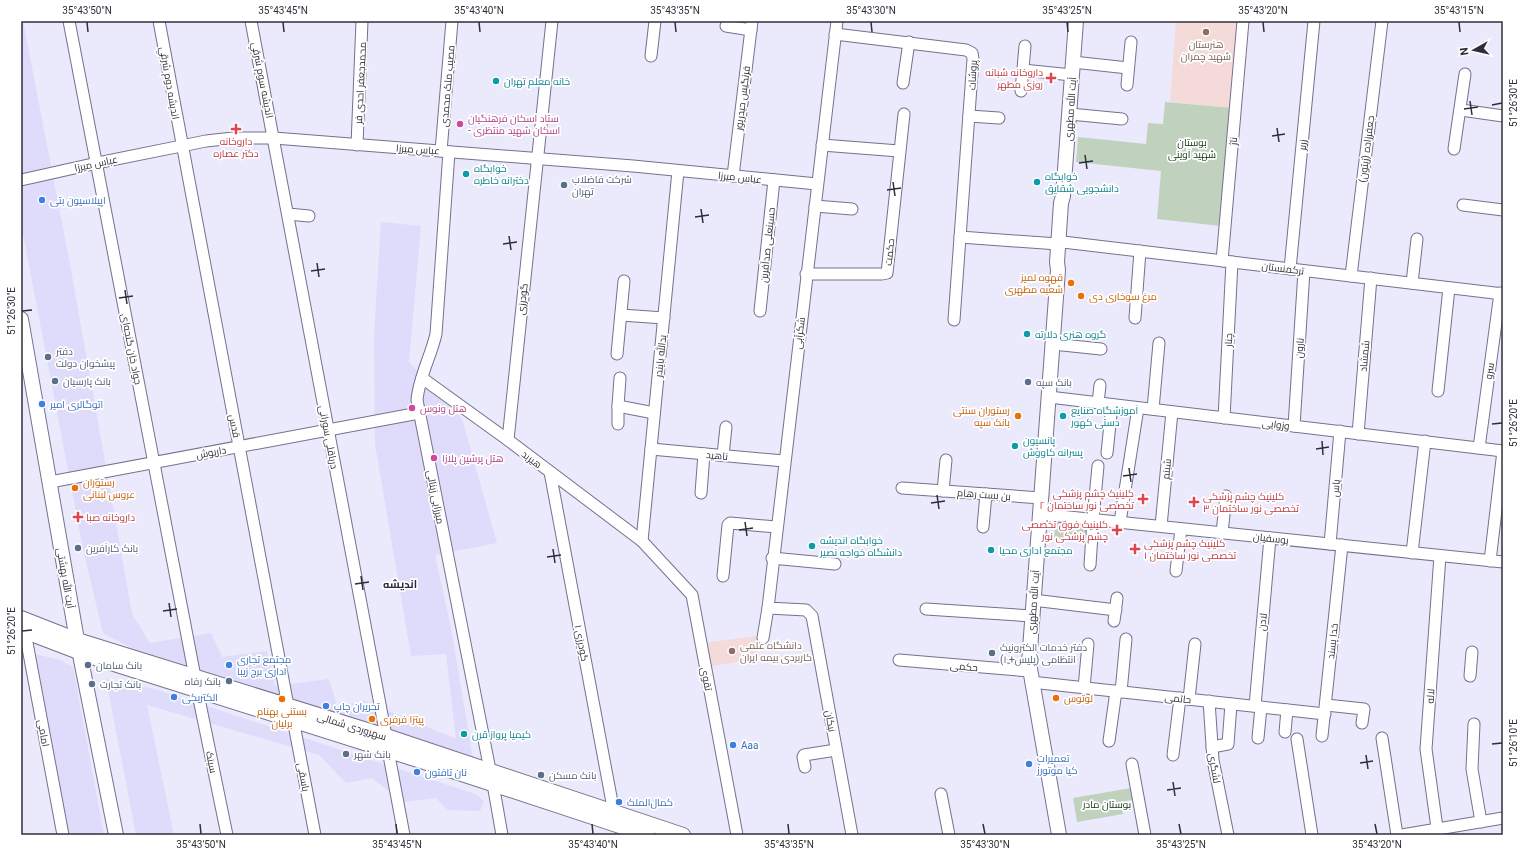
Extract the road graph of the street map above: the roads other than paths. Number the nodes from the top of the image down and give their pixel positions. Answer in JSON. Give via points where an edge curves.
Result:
{"nodes":[{"id":1,"x":70,"y":21,"type":"edge"},
{"id":2,"x":159,"y":21,"type":"edge"},
{"id":3,"x":251,"y":21,"type":"edge"},
{"id":4,"x":362,"y":21,"type":"edge"},
{"id":5,"x":452,"y":21,"type":"edge"},
{"id":6,"x":552,"y":21,"type":"edge"},
{"id":7,"x":655,"y":21,"type":"edge"},
{"id":8,"x":837,"y":21,"type":"edge"},
{"id":9,"x":1076,"y":21,"type":"edge"},
{"id":10,"x":1243,"y":21,"type":"edge"},
{"id":11,"x":1314,"y":21,"type":"edge"},
{"id":12,"x":1382,"y":21,"type":"edge"},
{"id":13,"x":751,"y":25,"type":"edge"},
{"id":14,"x":726,"y":26,"type":"dead end"},
{"id":15,"x":835,"y":34,"type":"junction"},
{"id":16,"x":909,"y":42,"type":"junction"},
{"id":17,"x":1131,"y":42,"type":"dead end"},
{"id":18,"x":1025,"y":46,"type":"dead end"},
{"id":19,"x":651,"y":56,"type":"dead end"},
{"id":20,"x":1128,"y":68,"type":"junction"},
{"id":21,"x":1073,"y":69,"type":"junction"},
{"id":22,"x":1023,"y":70,"type":"junction"},
{"id":23,"x":1465,"y":74,"type":"dead end"},
{"id":24,"x":903,"y":83,"type":"dead end"},
{"id":25,"x":1127,"y":85,"type":"dead end"},
{"id":26,"x":1021,"y":91,"type":"dead end"},
{"id":27,"x":1461,"y":110,"type":"junction"},
{"id":28,"x":904,"y":114,"type":"dead end"},
{"id":29,"x":1070,"y":114,"type":"junction"},
{"id":30,"x":969,"y":116,"type":"junction"},
{"id":31,"x":1503,"y":116,"type":"edge"},
{"id":32,"x":999,"y":118,"type":"dead end"},
{"id":33,"x":1122,"y":119,"type":"dead end"},
{"id":34,"x":274,"y":138,"type":"junction"},
{"id":35,"x":357,"y":145,"type":"junction"},
{"id":36,"x":822,"y":145,"type":"junction"},
{"id":37,"x":181,"y":146,"type":"junction"},
{"id":38,"x":1454,"y":149,"type":"dead end"},
{"id":39,"x":899,"y":151,"type":"junction"},
{"id":40,"x":445,"y":152,"type":"junction"},
{"id":41,"x":536,"y":159,"type":"junction"},
{"id":42,"x":97,"y":163,"type":"junction"},
{"id":43,"x":678,"y":171,"type":"junction"},
{"id":44,"x":733,"y":176,"type":"junction"},
{"id":45,"x":21,"y":180,"type":"edge"},
{"id":46,"x":774,"y":180,"type":"junction"},
{"id":47,"x":817,"y":184,"type":"junction"},
{"id":48,"x":1463,"y":205,"type":"dead end"},
{"id":49,"x":815,"y":206,"type":"junction"},
{"id":50,"x":852,"y":209,"type":"dead end"},
{"id":51,"x":1503,"y":210,"type":"edge"},
{"id":52,"x":288,"y":214,"type":"junction"},
{"id":53,"x":309,"y":216,"type":"dead end"},
{"id":54,"x":960,"y":236,"type":"junction"},
{"id":55,"x":1417,"y":238,"type":"dead end"},
{"id":56,"x":1060,"y":243,"type":"junction"},
{"id":57,"x":1140,"y":252,"type":"junction"},
{"id":58,"x":1227,"y":262,"type":"junction"},
{"id":59,"x":1290,"y":269,"type":"junction"},
{"id":60,"x":1304,"y":270,"type":"junction"},
{"id":61,"x":806,"y":274,"type":"junction"},
{"id":62,"x":1351,"y":276,"type":"junction"},
{"id":63,"x":1371,"y":278,"type":"junction"},
{"id":64,"x":624,"y":281,"type":"dead end"},
{"id":65,"x":1412,"y":283,"type":"junction"},
{"id":66,"x":1449,"y":288,"type":"junction"},
{"id":67,"x":1501,"y":294,"type":"edge"},
{"id":68,"x":760,"y":311,"type":"dead end"},
{"id":69,"x":621,"y":315,"type":"junction"},
{"id":70,"x":664,"y":318,"type":"junction"},
{"id":71,"x":1134,"y":318,"type":"dead end"},
{"id":72,"x":21,"y":319,"type":"edge"},
{"id":73,"x":954,"y":320,"type":"dead end"},
{"id":74,"x":22,"y":334,"type":"edge"},
{"id":75,"x":1159,"y":343,"type":"dead end"},
{"id":76,"x":1052,"y":344,"type":"junction"},
{"id":77,"x":1101,"y":349,"type":"dead end"},
{"id":78,"x":617,"y":354,"type":"dead end"},
{"id":79,"x":422,"y":378,"type":"junction"},
{"id":80,"x":620,"y":378,"type":"dead end"},
{"id":81,"x":1100,"y":386,"type":"dead end"},
{"id":82,"x":1438,"y":391,"type":"dead end"},
{"id":83,"x":1049,"y":397,"type":"junction"},
{"id":84,"x":1098,"y":403,"type":"junction"},
{"id":85,"x":1112,"y":405,"type":"junction"},
{"id":86,"x":618,"y":406,"type":"junction"},
{"id":87,"x":1138,"y":408,"type":"junction"},
{"id":88,"x":1153,"y":410,"type":"junction"},
{"id":89,"x":1172,"y":412,"type":"junction"},
{"id":90,"x":419,"y":413,"type":"junction"},
{"id":91,"x":654,"y":413,"type":"junction"},
{"id":92,"x":1224,"y":418,"type":"junction"},
{"id":93,"x":618,"y":424,"type":"dead end"},
{"id":94,"x":1294,"y":426,"type":"junction"},
{"id":95,"x":726,"y":427,"type":"dead end"},
{"id":96,"x":328,"y":430,"type":"junction"},
{"id":97,"x":1340,"y":431,"type":"junction"},
{"id":98,"x":1358,"y":434,"type":"junction"},
{"id":99,"x":508,"y":440,"type":"junction"},
{"id":100,"x":1425,"y":441,"type":"junction"},
{"id":101,"x":239,"y":447,"type":"junction"},
{"id":102,"x":1479,"y":448,"type":"junction"},
{"id":103,"x":651,"y":449,"type":"junction"},
{"id":104,"x":1503,"y":451,"type":"edge"},
{"id":105,"x":1107,"y":453,"type":"dead end"},
{"id":106,"x":704,"y":454,"type":"junction"},
{"id":107,"x":723,"y":456,"type":"junction"},
{"id":108,"x":784,"y":460,"type":"junction"},
{"id":109,"x":946,"y":460,"type":"dead end"},
{"id":110,"x":154,"y":463,"type":"junction"},
{"id":111,"x":1098,"y":466,"type":"dead end"},
{"id":112,"x":550,"y":472,"type":"junction"},
{"id":113,"x":50,"y":482,"type":"junction"},
{"id":114,"x":902,"y":488,"type":"dead end"},
{"id":115,"x":943,"y":491,"type":"junction"},
{"id":116,"x":701,"y":493,"type":"dead end"},
{"id":117,"x":986,"y":494,"type":"junction"},
{"id":118,"x":1226,"y":496,"type":"dead end"},
{"id":119,"x":1041,"y":498,"type":"junction"},
{"id":120,"x":1040,"y":514,"type":"junction"},
{"id":121,"x":1093,"y":519,"type":"junction"},
{"id":122,"x":1120,"y":522,"type":"junction"},
{"id":123,"x":1161,"y":526,"type":"junction"},
{"id":124,"x":776,"y":527,"type":"junction"},
{"id":125,"x":983,"y":527,"type":"dead end"},
{"id":126,"x":1181,"y":528,"type":"junction"},
{"id":127,"x":1222,"y":533,"type":"junction"},
{"id":128,"x":1270,"y":538,"type":"junction"},
{"id":129,"x":642,"y":541,"type":"junction"},
{"id":130,"x":1336,"y":545,"type":"junction"},
{"id":131,"x":1412,"y":553,"type":"junction"},
{"id":132,"x":1440,"y":556,"type":"junction"},
{"id":133,"x":772,"y":558,"type":"junction"},
{"id":134,"x":1490,"y":561,"type":"junction"},
{"id":135,"x":1503,"y":562,"type":"edge"},
{"id":136,"x":835,"y":564,"type":"dead end"},
{"id":137,"x":1090,"y":565,"type":"dead end"},
{"id":138,"x":1176,"y":571,"type":"dead end"},
{"id":139,"x":723,"y":576,"type":"dead end"},
{"id":140,"x":1117,"y":598,"type":"dead end"},
{"id":141,"x":1033,"y":600,"type":"junction"},
{"id":142,"x":768,"y":608,"type":"junction"},
{"id":143,"x":926,"y":609,"type":"dead end"},
{"id":144,"x":1116,"y":610,"type":"junction"},
{"id":145,"x":1032,"y":616,"type":"junction"},
{"id":146,"x":21,"y":618,"type":"edge"},
{"id":147,"x":1114,"y":621,"type":"dead end"},
{"id":148,"x":23,"y":631,"type":"edge"},
{"id":149,"x":763,"y":638,"type":"dead end"},
{"id":150,"x":1126,"y":639,"type":"dead end"},
{"id":151,"x":1088,"y":644,"type":"dead end"},
{"id":152,"x":1195,"y":644,"type":"dead end"},
{"id":153,"x":78,"y":646,"type":"junction"},
{"id":154,"x":1472,"y":652,"type":"dead end"},
{"id":155,"x":899,"y":660,"type":"dead end"},
{"id":156,"x":1030,"y":676,"type":"junction"},
{"id":157,"x":1470,"y":676,"type":"dead end"},
{"id":158,"x":196,"y":683,"type":"junction"},
{"id":159,"x":1084,"y":688,"type":"junction"},
{"id":160,"x":1118,"y":691,"type":"junction"},
{"id":161,"x":1185,"y":698,"type":"junction"},
{"id":162,"x":1209,"y":701,"type":"junction"},
{"id":163,"x":1232,"y":704,"type":"junction"},
{"id":164,"x":288,"y":706,"type":"junction"},
{"id":165,"x":1258,"y":706,"type":"junction"},
{"id":166,"x":1325,"y":709,"type":"junction"},
{"id":167,"x":1287,"y":710,"type":"junction"},
{"id":168,"x":293,"y":719,"type":"junction"},
{"id":169,"x":1362,"y":723,"type":"dead end"},
{"id":170,"x":1474,"y":724,"type":"dead end"},
{"id":171,"x":1285,"y":732,"type":"dead end"},
{"id":172,"x":386,"y":736,"type":"junction"},
{"id":173,"x":1322,"y":736,"type":"dead end"},
{"id":174,"x":1258,"y":738,"type":"dead end"},
{"id":175,"x":1382,"y":738,"type":"dead end"},
{"id":176,"x":1297,"y":739,"type":"dead end"},
{"id":177,"x":1109,"y":741,"type":"dead end"},
{"id":178,"x":1212,"y":747,"type":"junction"},
{"id":179,"x":388,"y":750,"type":"junction"},
{"id":180,"x":836,"y":750,"type":"junction"},
{"id":181,"x":1173,"y":755,"type":"dead end"},
{"id":182,"x":1132,"y":764,"type":"dead end"},
{"id":183,"x":805,"y":767,"type":"dead end"},
{"id":184,"x":490,"y":770,"type":"junction"},
{"id":185,"x":493,"y":784,"type":"junction"},
{"id":186,"x":941,"y":794,"type":"dead end"},
{"id":187,"x":614,"y":813,"type":"junction"},
{"id":188,"x":1503,"y":818,"type":"edge"},
{"id":189,"x":1481,"y":822,"type":"junction"},
{"id":190,"x":1438,"y":832,"type":"edge"},
{"id":191,"x":63,"y":835,"type":"edge"},
{"id":192,"x":116,"y":835,"type":"edge"},
{"id":193,"x":227,"y":835,"type":"edge"},
{"id":194,"x":315,"y":835,"type":"edge"},
{"id":195,"x":404,"y":835,"type":"edge"},
{"id":196,"x":502,"y":835,"type":"edge"},
{"id":197,"x":647,"y":835,"type":"edge"},
{"id":198,"x":683,"y":835,"type":"edge"},
{"id":199,"x":737,"y":835,"type":"edge"},
{"id":200,"x":852,"y":835,"type":"edge"},
{"id":201,"x":949,"y":835,"type":"edge"},
{"id":202,"x":1059,"y":835,"type":"edge"},
{"id":203,"x":1145,"y":835,"type":"edge"},
{"id":204,"x":1228,"y":835,"type":"edge"},
{"id":205,"x":1312,"y":835,"type":"edge"},
{"id":206,"x":1397,"y":835,"type":"edge"},
{"id":207,"x":1402,"y":835,"type":"edge"}],
"edges":[{"from":1,"to":42,"type":"street","name":"جواد خان گنجه‌ای"},
{"from":2,"to":37,"type":"street","name":"انديشه دوم شرقي"},
{"from":3,"to":34,"type":"street","name":"اندیشه سوم شرقي"},
{"from":4,"to":35,"type":"street","name":"محمدجعفر احدی فر"},
{"from":5,"to":40,"type":"street","name":"مصیب ملک محمدی"},
{"from":6,"to":41,"type":"street","name":"گودرزی"},
{"from":7,"to":19,"type":"street"},
{"from":8,"to":15,"type":"street","name":"شکرآبی"},
{"from":9,"to":21,"type":"main road","name":"آیت الله مطهری"},
{"from":10,"to":58,"type":"street","name":"ناژ"},
{"from":11,"to":59,"type":"street","name":"زریر"},
{"from":12,"to":62,"type":"street","name":"جعفرزاده (زیتون)"},
{"from":13,"to":14,"type":"street"},
{"from":13,"to":44,"type":"street","name":"فرنگیس حیدرپور"},
{"from":15,"to":16,"type":"street","name":"پروشات"},
{"from":15,"to":36,"type":"street","name":"شکرآبی"},
{"from":16,"to":24,"type":"street"},
{"from":16,"to":30,"type":"street","name":"پروشات","via":[[972,53],[974,59]]},
{"from":17,"to":20,"type":"street"},
{"from":18,"to":22,"type":"street"},
{"from":20,"to":21,"type":"street"},
{"from":20,"to":25,"type":"street"},
{"from":21,"to":22,"type":"street"},
{"from":21,"to":29,"type":"main road","name":"آیت الله مطهری"},
{"from":22,"to":26,"type":"street"},
{"from":23,"to":27,"type":"street"},
{"from":27,"to":31,"type":"street"},
{"from":27,"to":38,"type":"street"},
{"from":28,"to":39,"type":"street","name":"حکمت"},
{"from":29,"to":33,"type":"street"},
{"from":29,"to":56,"type":"main road","name":"آیت الله مطهری"},
{"from":30,"to":32,"type":"street"},
{"from":30,"to":54,"type":"street","name":"پروشات"},
{"from":34,"to":35,"type":"street","name":"عباس میرزا"},
{"from":34,"to":37,"type":"street","name":"عباس میرزا","via":[[233,138]]},
{"from":34,"to":52,"type":"street","name":"دریاقلی سورانی"},
{"from":35,"to":40,"type":"street","name":"عباس میرزا"},
{"from":36,"to":39,"type":"street"},
{"from":36,"to":47,"type":"street","name":"شکرآبی"},
{"from":37,"to":42,"type":"street","name":"عباس میرزا"},
{"from":37,"to":101,"type":"street","name":"قدس"},
{"from":39,"to":61,"type":"street","name":"حکمت","via":[[887,273]]},
{"from":40,"to":41,"type":"street","name":"عباس میرزا"},
{"from":40,"to":79,"type":"street","name":"میرزایی زینالی","via":[[436,334]]},
{"from":41,"to":43,"type":"street","name":"عباس میرزا"},
{"from":41,"to":99,"type":"street","name":"گودرزی"},
{"from":42,"to":45,"type":"street","name":"عباس میرزا"},
{"from":42,"to":110,"type":"street","name":"جواد خان گنجه‌ای"},
{"from":43,"to":44,"type":"street","name":"عباس میرزا"},
{"from":43,"to":70,"type":"street","name":"یدالله بایندر"},
{"from":44,"to":46,"type":"street","name":"عباس میرزا"},
{"from":46,"to":47,"type":"street","name":"عباس میرزا"},
{"from":46,"to":68,"type":"street","name":"حسینعلی صدآفرین"},
{"from":47,"to":49,"type":"street","name":"شکرآبی"},
{"from":48,"to":51,"type":"street"},
{"from":49,"to":50,"type":"street"},
{"from":49,"to":61,"type":"street","name":"شکرآبی"},
{"from":52,"to":53,"type":"street"},
{"from":52,"to":96,"type":"street","name":"دریاقلی سورانی"},
{"from":54,"to":56,"type":"street"},
{"from":54,"to":73,"type":"street","name":"پروشات"},
{"from":55,"to":65,"type":"street"},
{"from":56,"to":57,"type":"street","name":"ترکمنستان"},
{"from":56,"to":76,"type":"main road","name":"آیت الله مطهری","via":[[1061,262],[1058,270]]},
{"from":57,"to":58,"type":"street","name":"ترکمنستان"},
{"from":57,"to":71,"type":"street"},
{"from":58,"to":59,"type":"street","name":"ترکمنستان"},
{"from":58,"to":92,"type":"street","name":"چنار"},
{"from":59,"to":60,"type":"street","name":"ترکمنستان"},
{"from":60,"to":62,"type":"street","name":"ترکمنستان"},
{"from":60,"to":94,"type":"street","name":"نارون"},
{"from":61,"to":108,"type":"street","name":"شکرآبی"},
{"from":62,"to":63,"type":"street","name":"ترکمنستان"},
{"from":63,"to":65,"type":"street","name":"ترکمنستان"},
{"from":63,"to":98,"type":"street","name":"شمشاد"},
{"from":64,"to":69,"type":"street"},
{"from":65,"to":66,"type":"street","name":"ترکمنستان"},
{"from":66,"to":67,"type":"street","name":"ترکمنستان"},
{"from":66,"to":82,"type":"street"},
{"from":67,"to":102,"type":"street","name":"سرو"},
{"from":69,"to":70,"type":"street"},
{"from":69,"to":78,"type":"street"},
{"from":70,"to":91,"type":"street","name":"یدالله بایندر"},
{"from":72,"to":74,"type":"main road","name":"آیت الله بهشتی"},
{"from":74,"to":113,"type":"main road","name":"آیت الله بهشتی"},
{"from":75,"to":88,"type":"street"},
{"from":76,"to":77,"type":"street"},
{"from":76,"to":83,"type":"main road","name":"آیت الله مطهری"},
{"from":79,"to":90,"type":"street","name":"میرزایی زینالی","via":[[418,388]]},
{"from":79,"to":99,"type":"street","name":"هیربد"},
{"from":80,"to":86,"type":"street"},
{"from":81,"to":84,"type":"street"},
{"from":83,"to":84,"type":"street","name":"وزوایی"},
{"from":83,"to":119,"type":"main road","name":"آیت الله مطهری"},
{"from":84,"to":85,"type":"street","name":"وزوایی"},
{"from":85,"to":87,"type":"street","name":"وزوایی"},
{"from":85,"to":105,"type":"street"},
{"from":86,"to":91,"type":"street"},
{"from":86,"to":93,"type":"street"},
{"from":87,"to":88,"type":"street","name":"وزوایی"},
{"from":87,"to":122,"type":"street"},
{"from":88,"to":89,"type":"street","name":"وزوایی"},
{"from":89,"to":92,"type":"street","name":"وزوایی"},
{"from":89,"to":123,"type":"street","name":"شبنم"},
{"from":90,"to":96,"type":"street","name":"داریوش"},
{"from":90,"to":184,"type":"street","name":"میرزایی زینالی"},
{"from":91,"to":103,"type":"street","name":"یدالله بایندر"},
{"from":92,"to":94,"type":"street","name":"وزوایی"},
{"from":94,"to":97,"type":"street","name":"وزوایی"},
{"from":95,"to":107,"type":"street"},
{"from":96,"to":101,"type":"street","name":"داریوش"},
{"from":96,"to":172,"type":"street","name":"دریاقلی سورانی"},
{"from":97,"to":98,"type":"street","name":"وزوایی"},
{"from":97,"to":130,"type":"street","name":"یاس"},
{"from":98,"to":100,"type":"street","name":"وزوایی"},
{"from":99,"to":112,"type":"street","name":"هیربد"},
{"from":100,"to":102,"type":"street","name":"وزوایی"},
{"from":100,"to":131,"type":"street"},
{"from":101,"to":110,"type":"street","name":"داریوش"},
{"from":101,"to":164,"type":"street","name":"قدس"},
{"from":102,"to":104,"type":"street","name":"وزوایی"},
{"from":103,"to":106,"type":"street","name":"ناهید"},
{"from":103,"to":129,"type":"street","name":"یدالله بایندر"},
{"from":104,"to":134,"type":"street"},
{"from":106,"to":107,"type":"street","name":"ناهید"},
{"from":106,"to":116,"type":"street"},
{"from":107,"to":108,"type":"street","name":"ناهید"},
{"from":108,"to":124,"type":"street","name":"شکرآبی"},
{"from":109,"to":115,"type":"street"},
{"from":110,"to":113,"type":"street","name":"داریوش"},
{"from":110,"to":158,"type":"street","name":"جواد خان گنجه‌ای"},
{"from":111,"to":121,"type":"street"},
{"from":112,"to":129,"type":"street","name":"هیربد"},
{"from":112,"to":187,"type":"street","name":"گودرزی ۱"},
{"from":113,"to":153,"type":"main road","name":"آیت الله بهشتی"},
{"from":114,"to":115,"type":"street","name":"بن بست رهام"},
{"from":115,"to":117,"type":"street","name":"بن بست رهام"},
{"from":117,"to":119,"type":"street","name":"بن بست رهام"},
{"from":117,"to":125,"type":"street"},
{"from":118,"to":127,"type":"street"},
{"from":119,"to":120,"type":"main road","name":"آیت الله مطهری"},
{"from":120,"to":121,"type":"street","name":"یوسفیان"},
{"from":120,"to":141,"type":"main road","name":"آیت الله مطهری"},
{"from":121,"to":122,"type":"street","name":"یوسفیان"},
{"from":121,"to":137,"type":"street"},
{"from":122,"to":123,"type":"street","name":"یوسفیان"},
{"from":123,"to":126,"type":"street","name":"یوسفیان"},
{"from":124,"to":133,"type":"street","name":"شکرآبی"},
{"from":124,"to":139,"type":"street","via":[[730,523]]},
{"from":126,"to":127,"type":"street","name":"یوسفیان"},
{"from":126,"to":138,"type":"street"},
{"from":127,"to":128,"type":"street","name":"یوسفیان"},
{"from":128,"to":130,"type":"street","name":"یوسفیان"},
{"from":128,"to":165,"type":"street","name":"لادن"},
{"from":129,"to":199,"type":"street","name":"تقوی","via":[[692,595]]},
{"from":130,"to":131,"type":"street","name":"یوسفیان"},
{"from":130,"to":166,"type":"street","name":"خدا پسند"},
{"from":131,"to":132,"type":"street","name":"یوسفیان"},
{"from":132,"to":134,"type":"street","name":"یوسفیان"},
{"from":132,"to":190,"type":"street","name":"لاله","via":[[1426,749]]},
{"from":133,"to":136,"type":"street"},
{"from":133,"to":142,"type":"street","name":"شکرآبی"},
{"from":134,"to":135,"type":"street","name":"یوسفیان"},
{"from":140,"to":144,"type":"street"},
{"from":141,"to":144,"type":"street"},
{"from":141,"to":145,"type":"main road","name":"آیت الله مطهری"},
{"from":142,"to":149,"type":"street","name":"شکرآبی"},
{"from":142,"to":180,"type":"street","name":"نیکان","via":[[806,610],[813,619]]},
{"from":143,"to":145,"type":"street"},
{"from":144,"to":147,"type":"street"},
{"from":145,"to":156,"type":"main road","name":"آیت الله مطهری"},
{"from":146,"to":153,"type":"main road","name":"سهروردی شمالی"},
{"from":148,"to":153,"type":"main road","name":"سهروردی شمالی"},
{"from":148,"to":191,"type":"street","name":"امامی"},
{"from":150,"to":160,"type":"street"},
{"from":151,"to":159,"type":"street"},
{"from":152,"to":161,"type":"street"},
{"from":153,"to":158,"type":"main road","name":"سهروردی شمالی"},
{"from":153,"to":192,"type":"main road","name":"آیت الله بهشتی"},
{"from":154,"to":157,"type":"street"},
{"from":155,"to":156,"type":"street","name":"حکمی"},
{"from":156,"to":159,"type":"street","name":"حاتمی"},
{"from":156,"to":202,"type":"main road","name":"آیت الله مطهری"},
{"from":158,"to":164,"type":"main road","name":"سهروردی شمالی"},
{"from":158,"to":168,"type":"main road","name":"سهروردی شمالی"},
{"from":158,"to":193,"type":"street","name":"سینک"},
{"from":159,"to":160,"type":"street","name":"حاتمی"},
{"from":160,"to":161,"type":"street","name":"حاتمی"},
{"from":160,"to":177,"type":"street"},
{"from":161,"to":162,"type":"street","name":"حاتمی"},
{"from":161,"to":181,"type":"street"},
{"from":162,"to":163,"type":"street","name":"حاتمی"},
{"from":162,"to":178,"type":"street","name":"لشگری"},
{"from":163,"to":165,"type":"street","name":"حاتمی"},
{"from":163,"to":178,"type":"street","via":[[1228,744]]},
{"from":164,"to":172,"type":"main road","name":"سهروردی شمالی"},
{"from":165,"to":167,"type":"street","name":"حاتمی"},
{"from":165,"to":174,"type":"street","name":"لادن"},
{"from":166,"to":167,"type":"street","name":"حاتمی"},
{"from":166,"to":169,"type":"street","name":"حاتمی","via":[[1364,709]]},
{"from":166,"to":173,"type":"street","name":"خدا پسند"},
{"from":167,"to":171,"type":"street"},
{"from":168,"to":179,"type":"main road","name":"سهروردی شمالی"},
{"from":168,"to":194,"type":"street","name":"باسقی"},
{"from":170,"to":189,"type":"street","via":[[1472,769]]},
{"from":172,"to":184,"type":"main road","name":"سهروردی شمالی"},
{"from":175,"to":206,"type":"street"},
{"from":176,"to":205,"type":"street"},
{"from":178,"to":204,"type":"street","name":"لشگری"},
{"from":179,"to":185,"type":"main road","name":"سهروردی شمالی"},
{"from":179,"to":195,"type":"street"},
{"from":180,"to":183,"type":"street","via":[[804,755]]},
{"from":180,"to":200,"type":"street","name":"نیکان"},
{"from":182,"to":203,"type":"street"},
{"from":184,"to":185,"type":"main road"},
{"from":184,"to":187,"type":"main road","name":"سهروردی شمالی"},
{"from":185,"to":196,"type":"street"},
{"from":185,"to":197,"type":"main road","name":"سهروردی شمالی"},
{"from":186,"to":201,"type":"street"},
{"from":187,"to":198,"type":"main road","name":"سهروردی شمالی"},
{"from":188,"to":189,"type":"street"},
{"from":189,"to":190,"type":"street"},
{"from":190,"to":207,"type":"street"}]}
